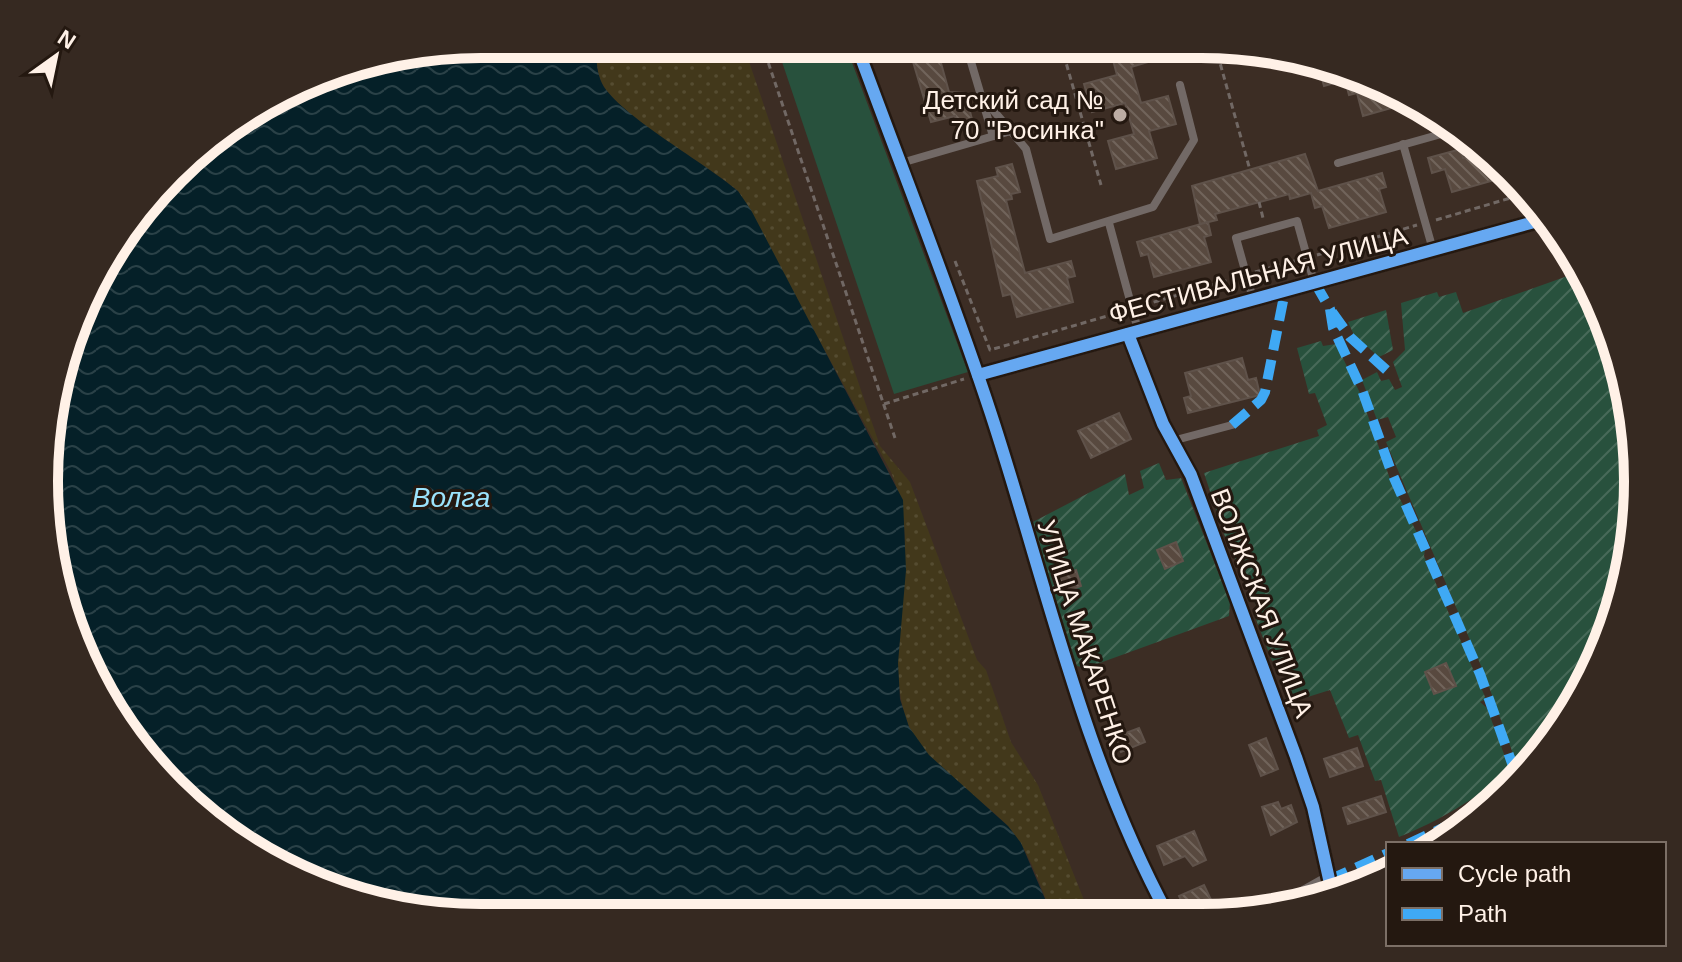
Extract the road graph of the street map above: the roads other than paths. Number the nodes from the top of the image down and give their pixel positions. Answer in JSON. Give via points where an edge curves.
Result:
{"nodes":[{"id":1,"x":861,"y":58,"type":"edge"},
{"id":2,"x":970,"y":58,"type":"edge"},
{"id":3,"x":1180,"y":85,"type":"dead end"},
{"id":4,"x":982,"y":97,"type":"junction"},
{"id":5,"x":1011,"y":131,"type":"junction"},
{"id":6,"x":1442,"y":134,"type":"edge"},
{"id":7,"x":993,"y":136,"type":"junction"},
{"id":8,"x":1403,"y":144,"type":"junction"},
{"id":9,"x":900,"y":163,"type":"junction"},
{"id":10,"x":1338,"y":163,"type":"dead end"},
{"id":11,"x":1536,"y":222,"type":"edge"},
{"id":12,"x":1109,"y":223,"type":"junction"},
{"id":13,"x":1433,"y":251,"type":"junction"},
{"id":14,"x":1315,"y":283,"type":"junction"},
{"id":15,"x":1254,"y":299,"type":"junction"},
{"id":16,"x":1133,"y":332,"type":"junction"},
{"id":17,"x":978,"y":375,"type":"junction"},
{"id":18,"x":1232,"y":425,"type":"dead end"},
{"id":19,"x":1172,"y":441,"type":"junction"},
{"id":20,"x":1330,"y":884,"type":"edge"},
{"id":21,"x":1163,"y":904,"type":"edge"}],
"edges":[{"from":1,"to":9,"type":"street","name":"УЛИЦА МАКАРЕНКО"},
{"from":2,"to":4,"type":"lane"},
{"from":3,"to":12,"type":"lane","via":[[1194,140],[1153,207]]},
{"from":4,"to":5,"type":"lane"},
{"from":4,"to":7,"type":"lane"},
{"from":5,"to":7,"type":"lane"},
{"from":5,"to":12,"type":"lane","via":[[1026,149],[1050,239]]},
{"from":6,"to":8,"type":"lane"},
{"from":7,"to":9,"type":"lane"},
{"from":8,"to":10,"type":"lane"},
{"from":8,"to":13,"type":"lane"},
{"from":9,"to":17,"type":"street","name":"УЛИЦА МАКАРЕНКО"},
{"from":11,"to":13,"type":"street","name":"ФЕСТИВАЛЬНАЯ УЛИЦА"},
{"from":12,"to":16,"type":"lane"},
{"from":13,"to":14,"type":"street","name":"ФЕСТИВАЛЬНАЯ УЛИЦА"},
{"from":14,"to":15,"type":"street","name":"ФЕСТИВАЛЬНАЯ УЛИЦА"},
{"from":14,"to":15,"type":"lane","via":[[1297,221],[1236,238]]},
{"from":15,"to":16,"type":"street","name":"ФЕСТИВАЛЬНАЯ УЛИЦА"},
{"from":16,"to":17,"type":"street","name":"ФЕСТИВАЛЬНАЯ УЛИЦА"},
{"from":16,"to":19,"type":"street","name":"ВОЛЖСКАЯ УЛИЦА"},
{"from":17,"to":21,"type":"street","name":"УЛИЦА МАКАРЕНКО","via":[[1100,765]]},
{"from":18,"to":19,"type":"lane"},
{"from":19,"to":20,"type":"street","name":"ВОЛЖСКАЯ УЛИЦА","via":[[1191,475],[1296,757]]}]}
